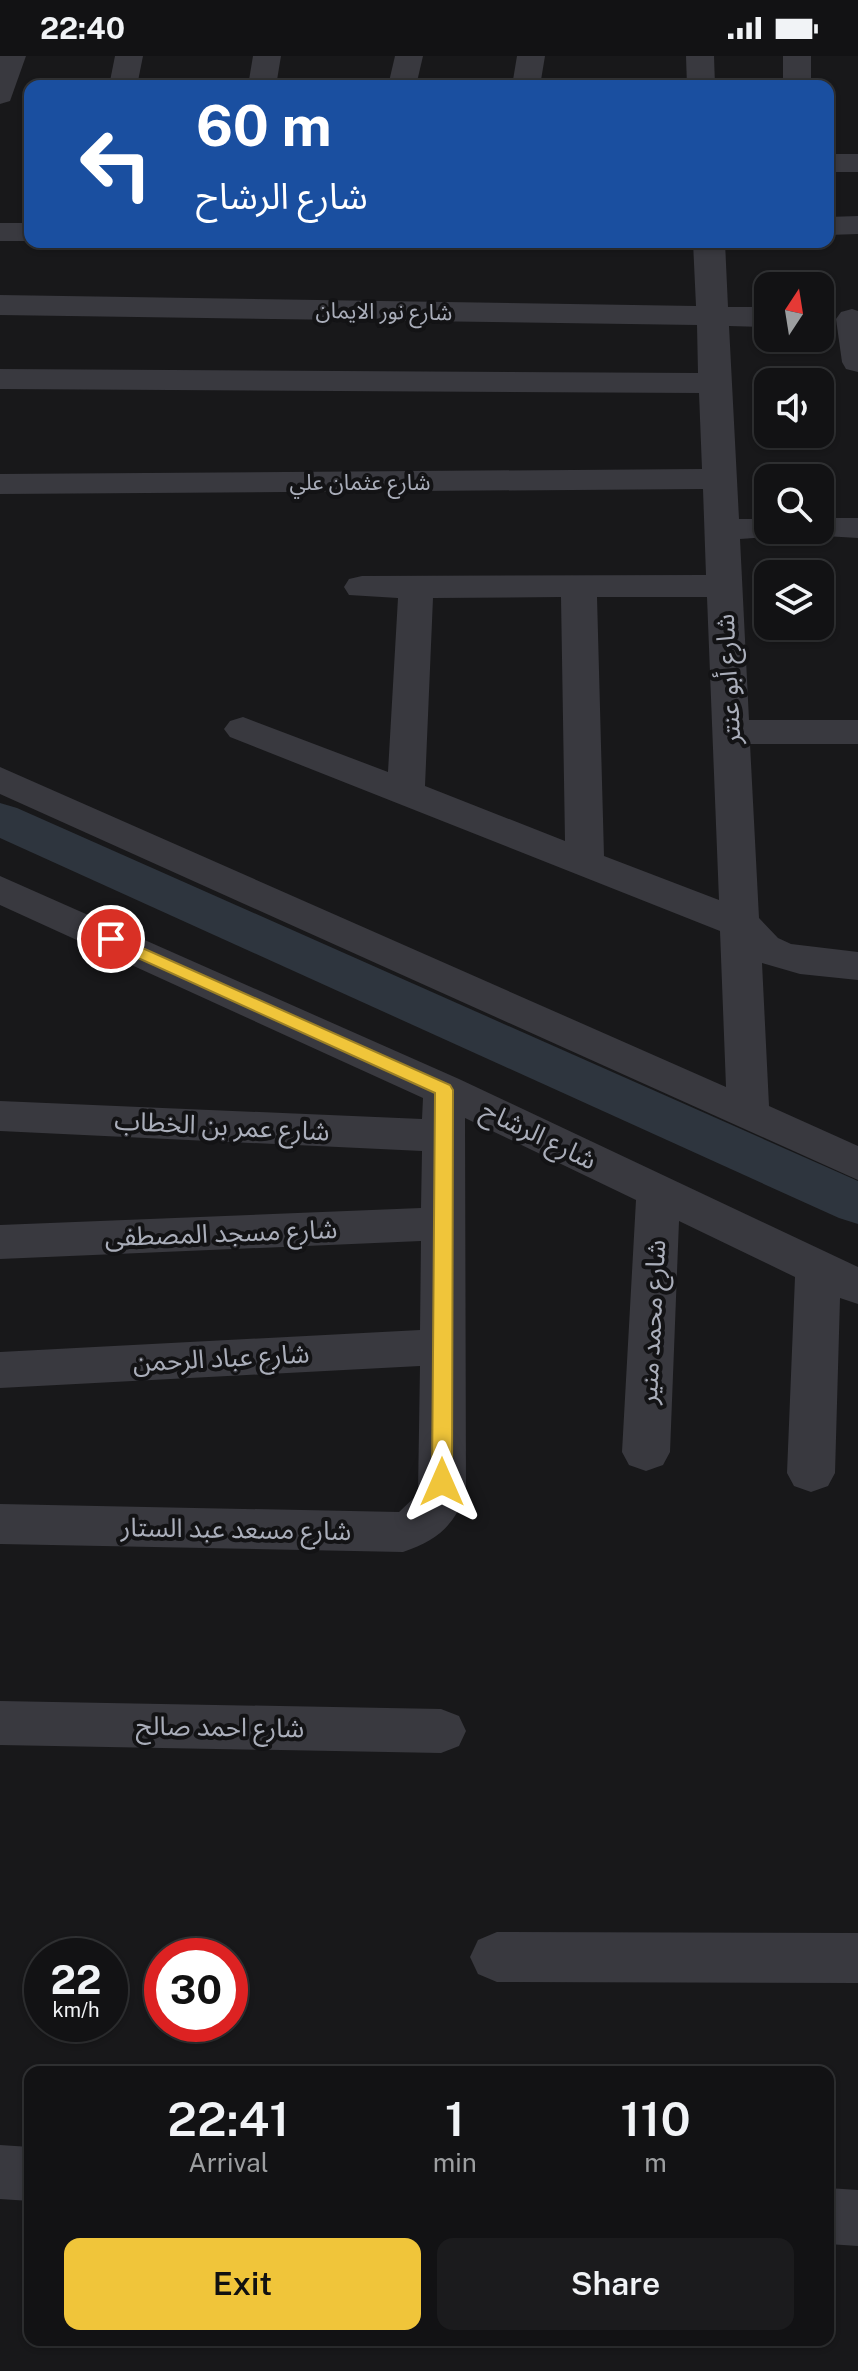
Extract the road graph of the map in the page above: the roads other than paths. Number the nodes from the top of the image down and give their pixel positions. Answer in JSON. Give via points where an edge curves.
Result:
{"nodes":[{"id":1,"x":12,"y":56,"type":"edge"},
{"id":2,"x":129,"y":56,"type":"edge"},
{"id":3,"x":267,"y":56,"type":"edge"},
{"id":4,"x":409,"y":56,"type":"edge"},
{"id":5,"x":531,"y":56,"type":"edge"},
{"id":6,"x":700,"y":56,"type":"edge"},
{"id":7,"x":797,"y":56,"type":"edge"},
{"id":8,"x":124,"y":80,"type":"edge"},
{"id":9,"x":263,"y":80,"type":"edge"},
{"id":10,"x":403,"y":80,"type":"edge"},
{"id":11,"x":527,"y":80,"type":"edge"},
{"id":12,"x":701,"y":80,"type":"edge"},
{"id":13,"x":797,"y":80,"type":"edge"},
{"id":14,"x":0,"y":93,"type":"edge"},
{"id":15,"x":24,"y":93,"type":"edge"},
{"id":16,"x":834,"y":163,"type":"edge"},
{"id":17,"x":858,"y":163,"type":"edge"},
{"id":18,"x":858,"y":225,"type":"edge"},
{"id":19,"x":834,"y":226,"type":"edge"},
{"id":20,"x":0,"y":232,"type":"edge"},
{"id":21,"x":24,"y":232,"type":"edge"},
{"id":22,"x":709,"y":248,"type":"edge"},
{"id":23,"x":0,"y":305,"type":"edge"},
{"id":24,"x":712,"y":317,"type":"junction"},
{"id":25,"x":754,"y":317,"type":"edge"},
{"id":26,"x":843,"y":319,"type":"edge"},
{"id":27,"x":858,"y":362,"type":"edge"},
{"id":28,"x":0,"y":379,"type":"edge"},
{"id":29,"x":715,"y":383,"type":"junction"},
{"id":30,"x":720,"y":479,"type":"junction"},
{"id":31,"x":0,"y":484,"type":"edge"},
{"id":32,"x":834,"y":528,"type":"edge"},
{"id":33,"x":858,"y":528,"type":"edge"},
{"id":34,"x":722,"y":529,"type":"junction"},
{"id":35,"x":754,"y":529,"type":"edge"},
{"id":36,"x":724,"y":586,"type":"junction"},
{"id":37,"x":362,"y":587,"type":"dead end"},
{"id":38,"x":416,"y":587,"type":"junction"},
{"id":39,"x":579,"y":587,"type":"junction"},
{"id":40,"x":243,"y":729,"type":"dead end"},
{"id":41,"x":731,"y":732,"type":"junction"},
{"id":42,"x":858,"y":732,"type":"edge"},
{"id":43,"x":0,"y":779,"type":"edge"},
{"id":44,"x":406,"y":793,"type":"junction"},
{"id":45,"x":585,"y":864,"type":"junction"},
{"id":46,"x":0,"y":889,"type":"edge"},
{"id":47,"x":740,"y":924,"type":"junction"},
{"id":48,"x":858,"y":966,"type":"edge"},
{"id":49,"x":444,"y":1090,"type":"junction"},
{"id":50,"x":748,"y":1115,"type":"junction"},
{"id":51,"x":0,"y":1116,"type":"edge"},
{"id":52,"x":443,"y":1136,"type":"junction"},
{"id":53,"x":858,"y":1164,"type":"edge"},
{"id":54,"x":658,"y":1192,"type":"junction"},
{"id":55,"x":443,"y":1224,"type":"junction"},
{"id":56,"x":0,"y":1242,"type":"edge"},
{"id":57,"x":838,"y":1278,"type":"edge"},
{"id":58,"x":442,"y":1347,"type":"junction"},
{"id":59,"x":0,"y":1370,"type":"edge"},
{"id":60,"x":646,"y":1452,"type":"dead end"},
{"id":61,"x":811,"y":1473,"type":"dead end"},
{"id":62,"x":0,"y":1524,"type":"edge"},
{"id":63,"x":0,"y":1723,"type":"edge"},
{"id":64,"x":441,"y":1731,"type":"dead end"},
{"id":65,"x":497,"y":1957,"type":"dead end"},
{"id":66,"x":858,"y":1958,"type":"edge"},
{"id":67,"x":0,"y":2172,"type":"edge"},
{"id":68,"x":24,"y":2174,"type":"edge"},
{"id":69,"x":834,"y":2216,"type":"edge"},
{"id":70,"x":858,"y":2218,"type":"edge"}],
"edges":[{"from":1,"to":14,"type":"street"},
{"from":2,"to":8,"type":"street"},
{"from":3,"to":9,"type":"street"},
{"from":4,"to":10,"type":"street"},
{"from":5,"to":11,"type":"street"},
{"from":6,"to":12,"type":"street"},
{"from":7,"to":13,"type":"street"},
{"from":14,"to":15,"type":"street"},
{"from":16,"to":17,"type":"street"},
{"from":18,"to":19,"type":"street"},
{"from":20,"to":21,"type":"street"},
{"from":22,"to":24,"type":"street","name":"شارع أبو عنتر"},
{"from":23,"to":24,"type":"street","name":"شارع نور الايمان"},
{"from":24,"to":25,"type":"street","name":"شارع نور الايمان"},
{"from":24,"to":29,"type":"street","name":"شارع أبو عنتر"},
{"from":26,"to":27,"type":"street"},
{"from":28,"to":29,"type":"street"},
{"from":29,"to":30,"type":"street","name":"شارع أبو عنتر"},
{"from":30,"to":31,"type":"street","name":"شارع عثمان علي"},
{"from":30,"to":34,"type":"street","name":"شارع أبو عنتر"},
{"from":32,"to":33,"type":"street"},
{"from":34,"to":35,"type":"street"},
{"from":34,"to":36,"type":"street","name":"شارع أبو عنتر"},
{"from":36,"to":39,"type":"street"},
{"from":36,"to":41,"type":"street","name":"شارع أبو عنتر"},
{"from":37,"to":38,"type":"street"},
{"from":38,"to":39,"type":"street"},
{"from":38,"to":44,"type":"street"},
{"from":39,"to":45,"type":"street"},
{"from":40,"to":44,"type":"street"},
{"from":41,"to":42,"type":"street"},
{"from":41,"to":47,"type":"street","name":"شارع أبو عنتر"},
{"from":43,"to":50,"type":"street"},
{"from":44,"to":45,"type":"street"},
{"from":45,"to":47,"type":"street"},
{"from":46,"to":49,"type":"street","name":"شارع الرشاح"},
{"from":47,"to":48,"type":"street","via":[[778,954]]},
{"from":47,"to":50,"type":"street","name":"شارع أبو عنتر"},
{"from":49,"to":52,"type":"street"},
{"from":49,"to":54,"type":"street","name":"شارع الرشاح"},
{"from":50,"to":53,"type":"street"},
{"from":51,"to":52,"type":"street","name":"شارع عمر بن الخطاب"},
{"from":52,"to":55,"type":"street"},
{"from":54,"to":57,"type":"street","name":"شارع الرشاح"},
{"from":54,"to":60,"type":"street","name":"شارع محمد منير"},
{"from":55,"to":56,"type":"street","name":"شارع مسجد المصطفى"},
{"from":55,"to":58,"type":"street"},
{"from":57,"to":61,"type":"street"},
{"from":58,"to":59,"type":"street","name":"شارع عباد الرحمن"},
{"from":58,"to":62,"type":"street","name":"شارع مسعد عبد الستار","via":[[438,1507],[403,1532]]},
{"from":63,"to":64,"type":"street","name":"شارع احمد صالح"},
{"from":65,"to":66,"type":"street"},
{"from":67,"to":68,"type":"street"},
{"from":69,"to":70,"type":"street"}]}
